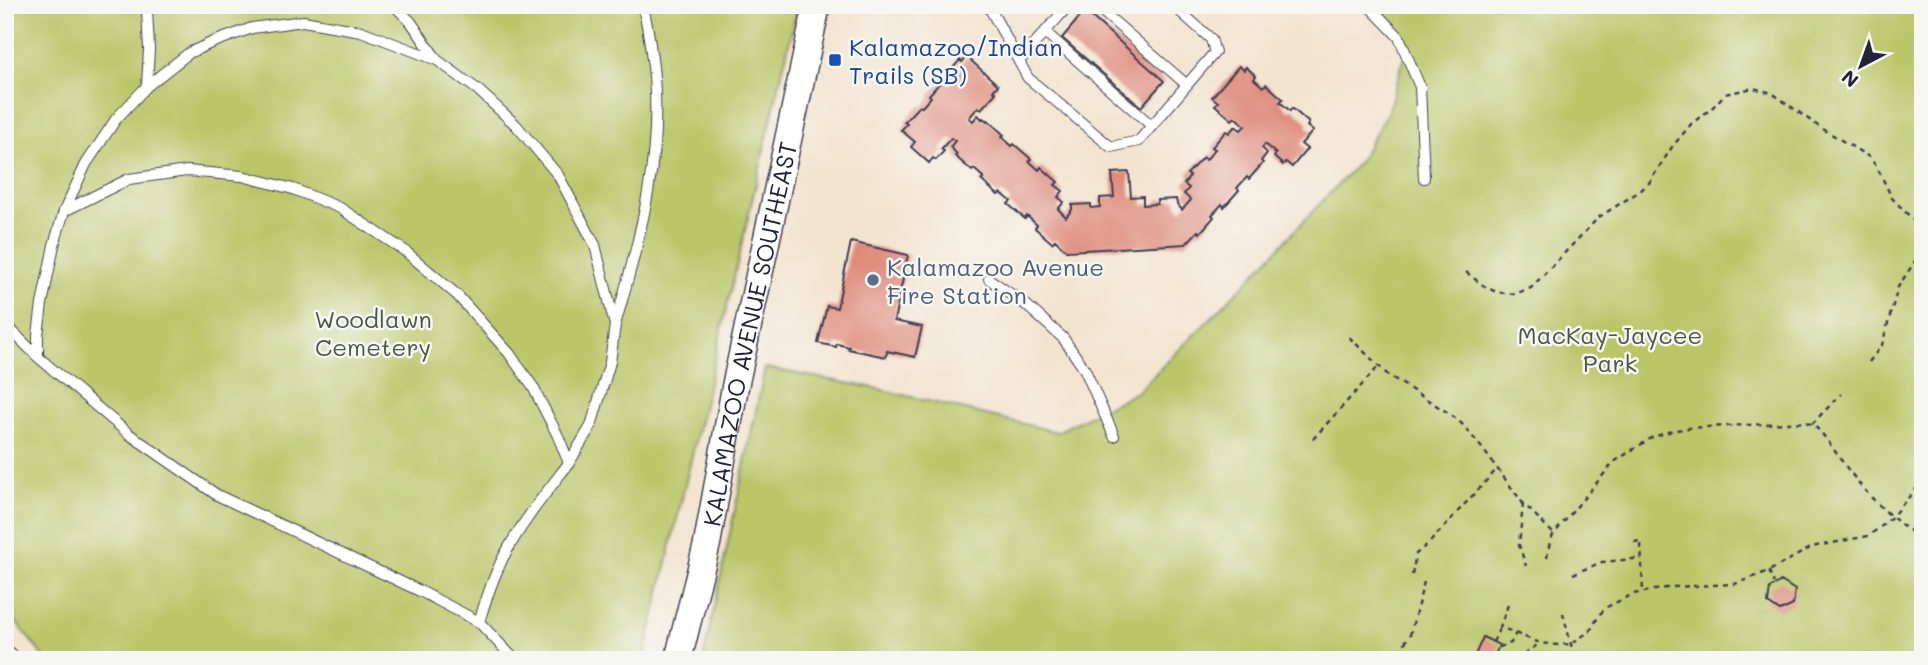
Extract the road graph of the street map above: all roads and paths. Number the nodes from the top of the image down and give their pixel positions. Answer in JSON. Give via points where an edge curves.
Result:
{"nodes":[{"id":1,"x":144,"y":5,"type":"edge"},
{"id":2,"x":394,"y":5,"type":"edge"},
{"id":3,"x":642,"y":5,"type":"edge"},
{"id":4,"x":817,"y":5,"type":"edge"},
{"id":5,"x":988,"y":5,"type":"edge"},
{"id":6,"x":1069,"y":5,"type":"edge"},
{"id":7,"x":1095,"y":5,"type":"edge"},
{"id":8,"x":1173,"y":5,"type":"edge"},
{"id":9,"x":1368,"y":5,"type":"edge"},
{"id":10,"x":1045,"y":32,"type":"junction"},
{"id":11,"x":437,"y":60,"type":"junction"},
{"id":12,"x":1019,"y":61,"type":"junction"},
{"id":13,"x":1187,"y":85,"type":"junction"},
{"id":14,"x":147,"y":86,"type":"junction"},
{"id":15,"x":1152,"y":126,"type":"junction"},
{"id":16,"x":1424,"y":178,"type":"dead end"},
{"id":17,"x":64,"y":211,"type":"junction"},
{"id":18,"x":1923,"y":235,"type":"edge"},
{"id":19,"x":1923,"y":249,"type":"edge"},
{"id":20,"x":1466,"y":272,"type":"dead end"},
{"id":21,"x":989,"y":279,"type":"dead end"},
{"id":22,"x":5,"y":324,"type":"edge"},
{"id":23,"x":615,"y":325,"type":"junction"},
{"id":24,"x":1349,"y":337,"type":"dead end"},
{"id":25,"x":38,"y":357,"type":"junction"},
{"id":26,"x":1869,"y":362,"type":"dead end"},
{"id":27,"x":1379,"y":366,"type":"junction"},
{"id":28,"x":1841,"y":394,"type":"dead end"},
{"id":29,"x":1812,"y":424,"type":"junction"},
{"id":30,"x":1114,"y":436,"type":"dead end"},
{"id":31,"x":1313,"y":439,"type":"dead end"},
{"id":32,"x":569,"y":463,"type":"junction"},
{"id":33,"x":1497,"y":469,"type":"junction"},
{"id":34,"x":1923,"y":481,"type":"edge"},
{"id":35,"x":1523,"y":504,"type":"junction"},
{"id":36,"x":1892,"y":517,"type":"junction"},
{"id":37,"x":1554,"y":534,"type":"junction"},
{"id":38,"x":1923,"y":539,"type":"edge"},
{"id":39,"x":1634,"y":542,"type":"dead end"},
{"id":40,"x":1547,"y":558,"type":"dead end"},
{"id":41,"x":1642,"y":558,"type":"junction"},
{"id":42,"x":1526,"y":566,"type":"dead end"},
{"id":43,"x":1769,"y":572,"type":"junction"},
{"id":44,"x":1573,"y":574,"type":"dead end"},
{"id":45,"x":1412,"y":575,"type":"dead end"},
{"id":46,"x":1425,"y":578,"type":"dead end"},
{"id":47,"x":1774,"y":583,"type":"dead end"},
{"id":48,"x":1643,"y":592,"type":"junction"},
{"id":49,"x":1508,"y":605,"type":"dead end"},
{"id":50,"x":1563,"y":613,"type":"dead end"},
{"id":51,"x":479,"y":622,"type":"junction"},
{"id":52,"x":1500,"y":626,"type":"junction"},
{"id":53,"x":1516,"y":633,"type":"junction"},
{"id":54,"x":1493,"y":642,"type":"dead end"},
{"id":55,"x":1540,"y":643,"type":"junction"},
{"id":56,"x":1571,"y":644,"type":"junction"},
{"id":57,"x":1499,"y":647,"type":"dead end"},
{"id":58,"x":1923,"y":652,"type":"edge"},
{"id":59,"x":515,"y":660,"type":"edge"},
{"id":60,"x":678,"y":660,"type":"edge"},
{"id":61,"x":1393,"y":660,"type":"edge"},
{"id":62,"x":1516,"y":660,"type":"edge"},
{"id":63,"x":1575,"y":660,"type":"edge"},
{"id":64,"x":1906,"y":660,"type":"edge"}],
"edges":[{"from":1,"to":14,"type":"lane"},
{"from":2,"to":11,"type":"lane"},
{"from":3,"to":23,"type":"lane","via":[[656,83],[654,163],[639,241]]},
{"from":4,"to":60,"type":"main road","name":"KALAMAZOO AVENUE SOUTHEAST","via":[[735,387],[707,544]]},
{"from":5,"to":12,"type":"lane"},
{"from":6,"to":10,"type":"lane"},
{"from":7,"to":13,"type":"lane"},
{"from":8,"to":13,"type":"lane","via":[[1211,38],[1215,52]]},
{"from":9,"to":16,"type":"lane","via":[[1399,37],[1420,88]]},
{"from":10,"to":12,"type":"lane"},
{"from":10,"to":15,"type":"lane"},
{"from":11,"to":14,"type":"lane","via":[[361,31],[303,21],[252,28],[211,43],[189,53]]},
{"from":11,"to":23,"type":"lane","via":[[516,125],[558,175],[595,245]]},
{"from":12,"to":15,"type":"lane","via":[[1028,78],[1111,147],[1139,141]]},
{"from":13,"to":15,"type":"lane"},
{"from":14,"to":17,"type":"lane","via":[[116,119],[86,164]]},
{"from":17,"to":25,"type":"lane","via":[[42,304]]},
{"from":17,"to":32,"type":"lane","via":[[129,179],[187,171],[242,176],[340,208],[405,251],[457,295],[533,387]]},
{"from":18,"to":20,"type":"path","via":[[1892,198],[1870,157],[1772,93],[1753,88],[1725,94],[1692,123],[1649,183],[1598,217],[1531,288],[1501,293]]},
{"from":19,"to":26,"type":"path","via":[[1898,287],[1882,345]]},
{"from":21,"to":30,"type":"lane","via":[[1063,338],[1085,370]]},
{"from":22,"to":25,"type":"lane"},
{"from":23,"to":32,"type":"lane","via":[[610,362],[591,426]]},
{"from":24,"to":27,"type":"path"},
{"from":25,"to":51,"type":"lane","via":[[129,434],[217,495]]},
{"from":27,"to":31,"type":"path"},
{"from":27,"to":33,"type":"path","via":[[1462,424]]},
{"from":28,"to":29,"type":"path"},
{"from":29,"to":36,"type":"path","via":[[1860,486]]},
{"from":29,"to":37,"type":"path","via":[[1704,426],[1657,436],[1614,462]]},
{"from":32,"to":51,"type":"lane","via":[[504,556]]},
{"from":33,"to":35,"type":"path"},
{"from":33,"to":45,"type":"path","via":[[1416,554]]},
{"from":34,"to":36,"type":"path"},
{"from":35,"to":37,"type":"path"},
{"from":35,"to":42,"type":"path","via":[[1519,545]]},
{"from":36,"to":38,"type":"path"},
{"from":36,"to":43,"type":"path","via":[[1868,536],[1812,547]]},
{"from":37,"to":40,"type":"path"},
{"from":39,"to":41,"type":"path","via":[[1641,541]]},
{"from":41,"to":44,"type":"path","via":[[1602,562]]},
{"from":41,"to":48,"type":"path"},
{"from":43,"to":47,"type":"path"},
{"from":43,"to":48,"type":"path","via":[[1735,584]]},
{"from":46,"to":61,"type":"path","via":[[1410,635]]},
{"from":48,"to":56,"type":"path","via":[[1607,607],[1590,631]]},
{"from":49,"to":52,"type":"path"},
{"from":50,"to":56,"type":"path"},
{"from":51,"to":59,"type":"lane"},
{"from":52,"to":53,"type":"path"},
{"from":52,"to":54,"type":"path"},
{"from":53,"to":55,"type":"path"},
{"from":53,"to":57,"type":"path","via":[[1511,643]]},
{"from":55,"to":56,"type":"path"},
{"from":55,"to":62,"type":"path"},
{"from":56,"to":63,"type":"path"},
{"from":58,"to":64,"type":"path"}]}
